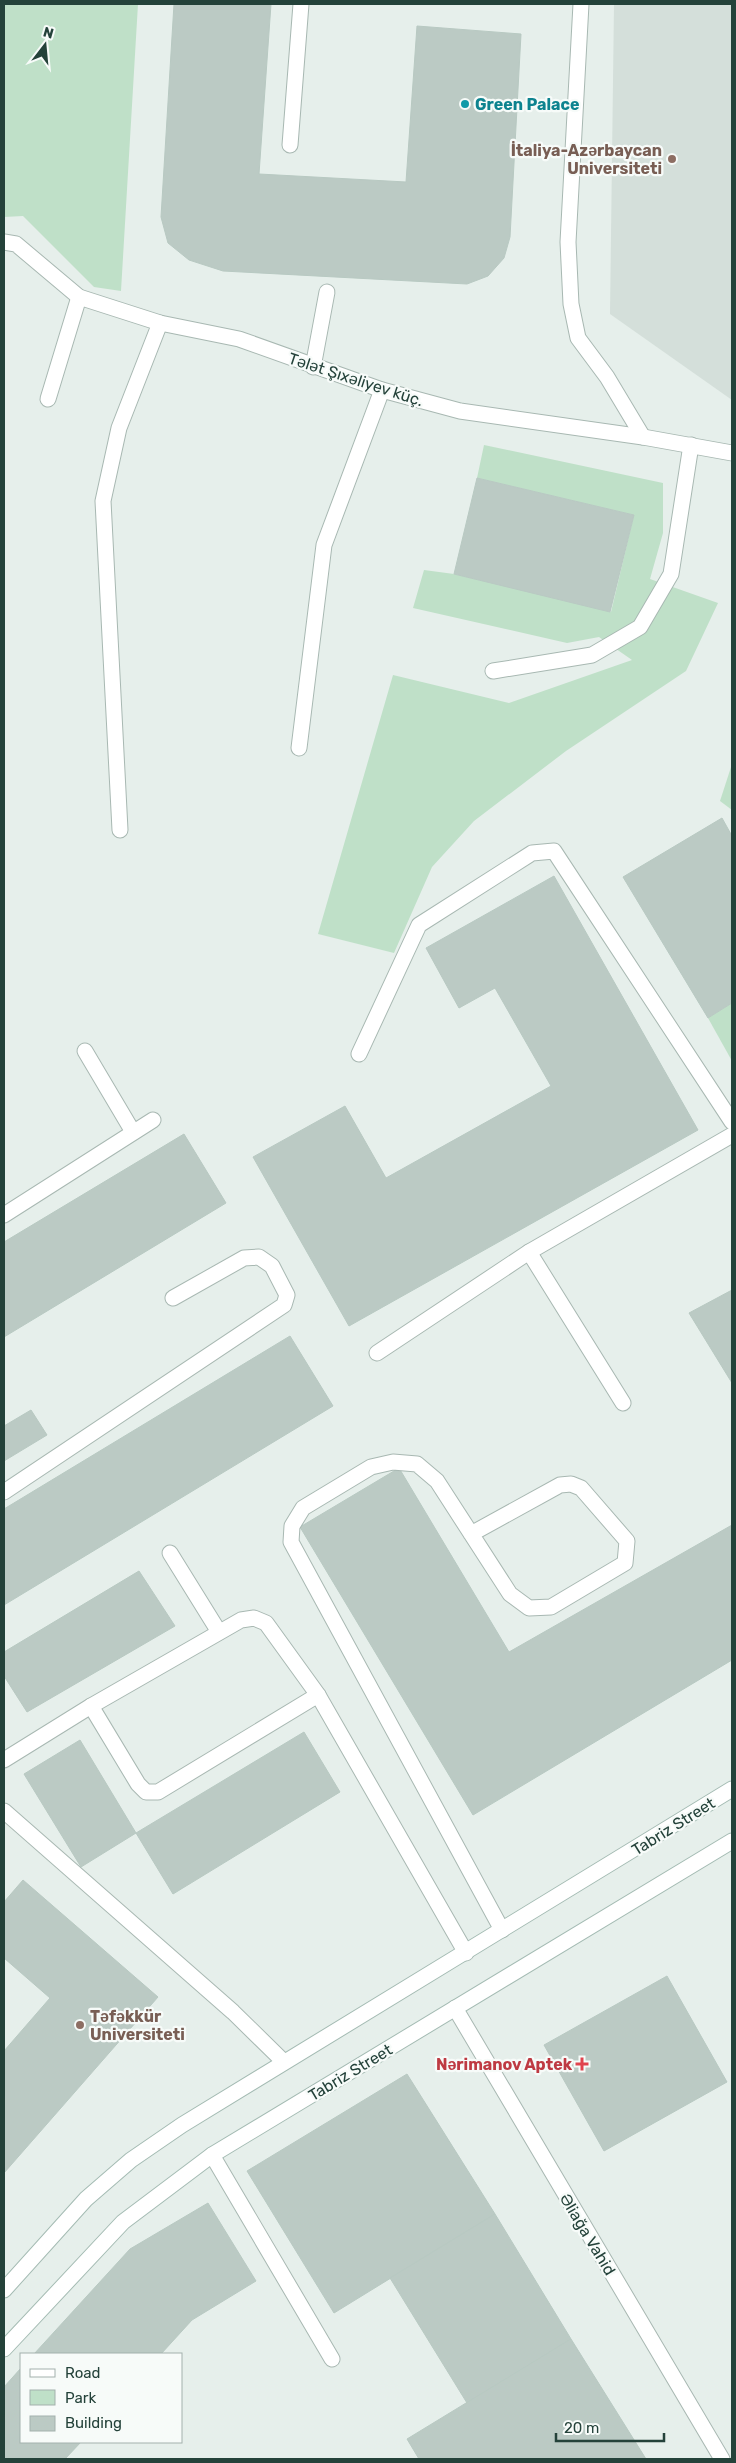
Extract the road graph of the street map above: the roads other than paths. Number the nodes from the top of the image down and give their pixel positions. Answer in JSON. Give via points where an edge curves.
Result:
{"nodes":[{"id":1,"x":301,"y":4,"type":"edge"},
{"id":2,"x":582,"y":4,"type":"edge"},
{"id":3,"x":290,"y":145,"type":"dead end"},
{"id":4,"x":4,"y":242,"type":"edge"},
{"id":5,"x":327,"y":292,"type":"dead end"},
{"id":6,"x":79,"y":297,"type":"junction"},
{"id":7,"x":160,"y":323,"type":"junction"},
{"id":8,"x":313,"y":367,"type":"junction"},
{"id":9,"x":382,"y":390,"type":"junction"},
{"id":10,"x":48,"y":399,"type":"dead end"},
{"id":11,"x":643,"y":437,"type":"junction"},
{"id":12,"x":691,"y":445,"type":"junction"},
{"id":13,"x":732,"y":453,"type":"edge"},
{"id":14,"x":493,"y":670,"type":"dead end"},
{"id":15,"x":299,"y":748,"type":"dead end"},
{"id":16,"x":120,"y":830,"type":"dead end"},
{"id":17,"x":85,"y":1051,"type":"dead end"},
{"id":18,"x":359,"y":1054,"type":"dead end"},
{"id":19,"x":153,"y":1120,"type":"dead end"},
{"id":20,"x":732,"y":1122,"type":"edge"},
{"id":21,"x":133,"y":1132,"type":"junction"},
{"id":22,"x":732,"y":1135,"type":"edge"},
{"id":23,"x":4,"y":1215,"type":"edge"},
{"id":24,"x":529,"y":1252,"type":"junction"},
{"id":25,"x":173,"y":1298,"type":"dead end"},
{"id":26,"x":377,"y":1353,"type":"dead end"},
{"id":27,"x":623,"y":1402,"type":"dead end"},
{"id":28,"x":4,"y":1492,"type":"edge"},
{"id":29,"x":471,"y":1534,"type":"junction"},
{"id":30,"x":170,"y":1553,"type":"dead end"},
{"id":31,"x":219,"y":1632,"type":"junction"},
{"id":32,"x":318,"y":1695,"type":"junction"},
{"id":33,"x":91,"y":1706,"type":"junction"},
{"id":34,"x":4,"y":1760,"type":"edge"},
{"id":35,"x":732,"y":1789,"type":"edge"},
{"id":36,"x":4,"y":1811,"type":"edge"},
{"id":37,"x":732,"y":1841,"type":"edge"},
{"id":38,"x":502,"y":1930,"type":"junction"},
{"id":39,"x":466,"y":1953,"type":"junction"},
{"id":40,"x":455,"y":2008,"type":"junction"},
{"id":41,"x":283,"y":2061,"type":"junction"},
{"id":42,"x":212,"y":2156,"type":"junction"},
{"id":43,"x":4,"y":2290,"type":"edge"},
{"id":44,"x":4,"y":2349,"type":"edge"},
{"id":45,"x":332,"y":2359,"type":"dead end"},
{"id":46,"x":722,"y":2459,"type":"edge"}],
"edges":[{"from":1,"to":3,"type":"street"},
{"from":2,"to":11,"type":"street","via":[[568,242],[571,304],[578,338],[608,377]]},
{"from":4,"to":6,"type":"street","name":"Tələt Şıxəliyev küç.","via":[[16,244]]},
{"from":5,"to":8,"type":"street"},
{"from":6,"to":7,"type":"street","name":"Tələt Şıxəliyev küç."},
{"from":6,"to":10,"type":"street"},
{"from":7,"to":8,"type":"street","name":"Tələt Şıxəliyev küç.","via":[[239,339]]},
{"from":7,"to":16,"type":"street","via":[[119,428],[104,501]]},
{"from":8,"to":9,"type":"street","name":"Tələt Şıxəliyev küç."},
{"from":9,"to":11,"type":"street","name":"Tələt Şıxəliyev küç.","via":[[460,411]]},
{"from":9,"to":15,"type":"street","via":[[324,544]]},
{"from":11,"to":12,"type":"street","name":"Tələt Şıxəliyev küç."},
{"from":12,"to":13,"type":"street","name":"Tələt Şıxəliyev küç."},
{"from":12,"to":14,"type":"street","via":[[671,574],[640,627],[592,655]]},
{"from":17,"to":21,"type":"street"},
{"from":18,"to":20,"type":"street","via":[[419,925],[532,853],[554,851]]},
{"from":19,"to":21,"type":"street"},
{"from":21,"to":23,"type":"street"},
{"from":22,"to":24,"type":"street"},
{"from":24,"to":26,"type":"street"},
{"from":24,"to":27,"type":"street"},
{"from":25,"to":28,"type":"street","via":[[244,1258],[259,1257],[272,1266],[287,1295],[284,1305]]},
{"from":29,"to":29,"type":"street","via":[[560,1485],[571,1484],[581,1488],[627,1541],[627,1552],[625,1563],[551,1608],[529,1608],[510,1594]]},
{"from":29,"to":38,"type":"street","via":[[437,1481],[417,1464],[392,1462],[371,1466],[304,1508],[292,1526],[291,1542]]},
{"from":30,"to":31,"type":"street"},
{"from":31,"to":32,"type":"street","via":[[241,1620],[254,1618],[266,1623]]},
{"from":31,"to":33,"type":"street"},
{"from":32,"to":33,"type":"street","via":[[158,1792],[146,1792],[138,1784]]},
{"from":32,"to":39,"type":"street"},
{"from":33,"to":34,"type":"street"},
{"from":35,"to":38,"type":"street","name":"Tabriz Street"},
{"from":36,"to":41,"type":"street","via":[[233,2012]]},
{"from":37,"to":40,"type":"street","name":"Tabriz Street"},
{"from":38,"to":39,"type":"street","name":"Tabriz Street"},
{"from":39,"to":41,"type":"street","name":"Tabriz Street"},
{"from":40,"to":42,"type":"street","name":"Tabriz Street"},
{"from":40,"to":46,"type":"street","name":"Əliağa Vahid"},
{"from":41,"to":43,"type":"street","name":"Tabriz Street","via":[[131,2160],[86,2199]]},
{"from":42,"to":44,"type":"street","name":"Tabriz Street","via":[[123,2222]]},
{"from":42,"to":45,"type":"street"}]}
